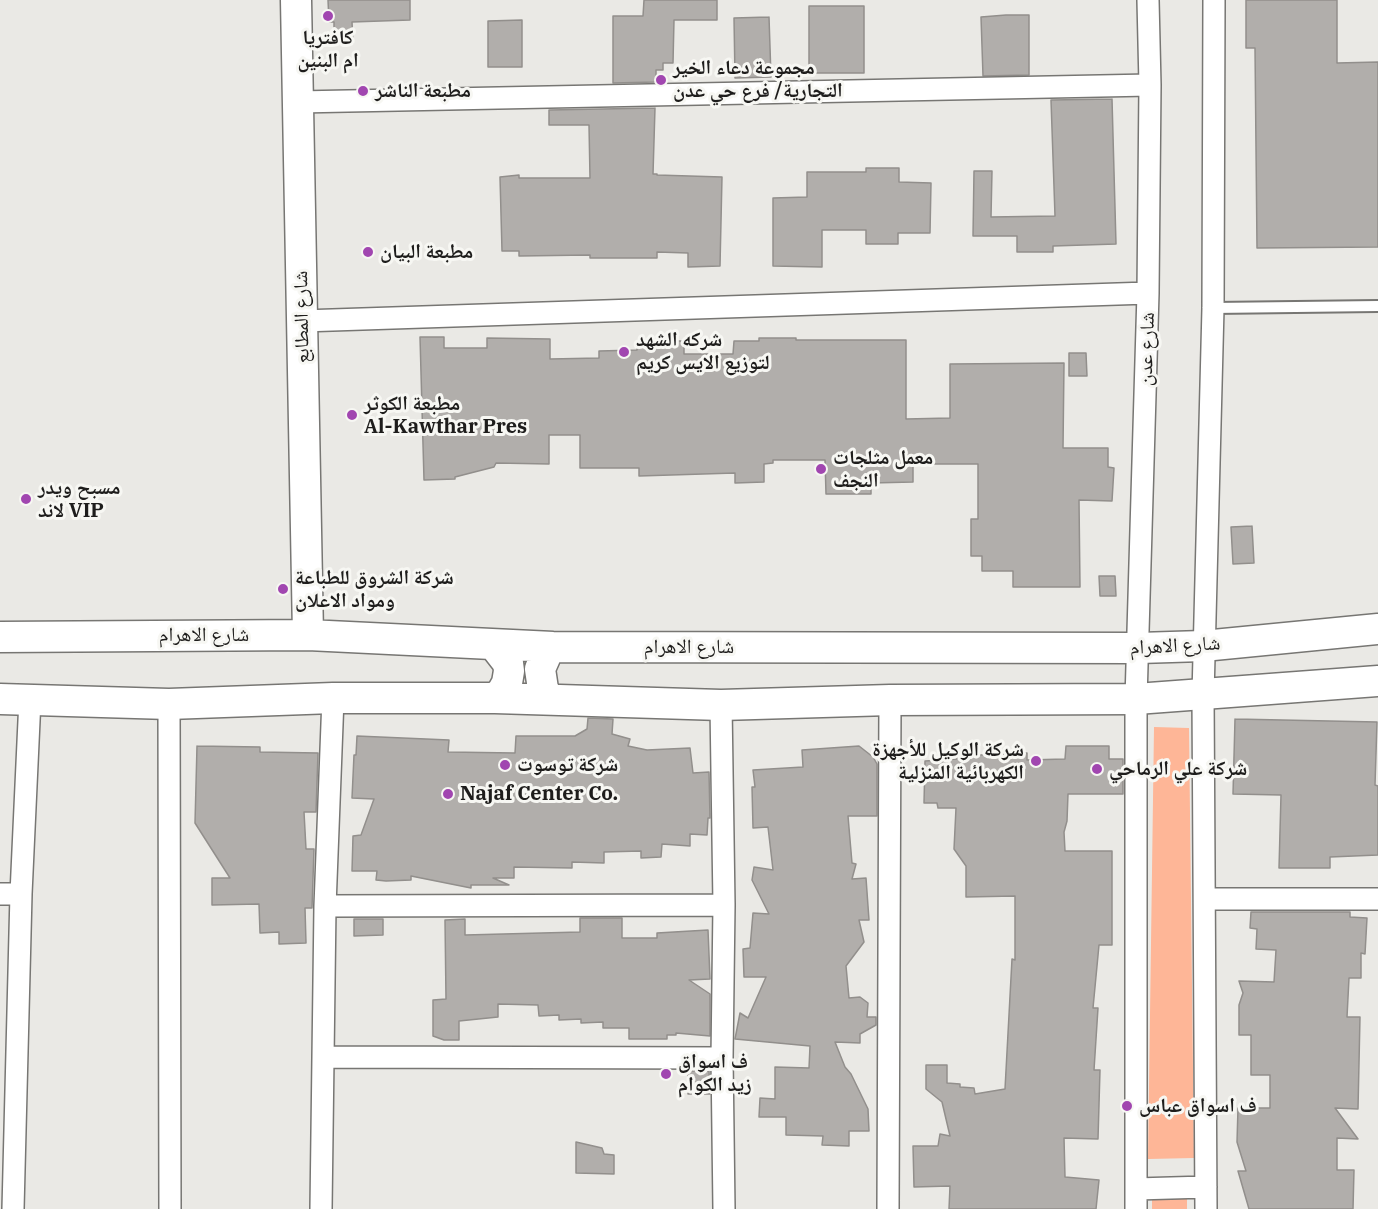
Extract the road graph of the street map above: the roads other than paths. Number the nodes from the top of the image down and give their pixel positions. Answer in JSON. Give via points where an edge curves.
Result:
{"nodes":[{"id":1,"x":296,"y":0,"type":"edge"},
{"id":2,"x":1148,"y":0,"type":"edge"},
{"id":3,"x":1214,"y":0,"type":"edge"},
{"id":4,"x":1150,"y":86,"type":"junction"},
{"id":5,"x":298,"y":102,"type":"junction"},
{"id":6,"x":1148,"y":293,"type":"junction"},
{"id":7,"x":1378,"y":306,"type":"edge"},
{"id":8,"x":1213,"y":308,"type":"junction"},
{"id":9,"x":302,"y":321,"type":"junction"},
{"id":10,"x":1378,"y":629,"type":"edge"},
{"id":11,"x":308,"y":635,"type":"junction"},
{"id":12,"x":0,"y":637,"type":"edge"},
{"id":13,"x":494,"y":645,"type":"junction"},
{"id":14,"x":1203,"y":646,"type":"junction"},
{"id":15,"x":553,"y":647,"type":"junction"},
{"id":16,"x":1139,"y":648,"type":"junction"},
{"id":17,"x":1378,"y":681,"type":"edge"},
{"id":18,"x":1203,"y":695,"type":"junction"},
{"id":19,"x":333,"y":698,"type":"junction"},
{"id":20,"x":495,"y":698,"type":"junction"},
{"id":21,"x":0,"y":699,"type":"edge"},
{"id":22,"x":30,"y":699,"type":"junction"},
{"id":23,"x":549,"y":699,"type":"junction"},
{"id":24,"x":1136,"y":699,"type":"junction"},
{"id":25,"x":890,"y":700,"type":"junction"},
{"id":26,"x":169,"y":704,"type":"junction"},
{"id":27,"x":721,"y":705,"type":"junction"},
{"id":28,"x":0,"y":894,"type":"edge"},
{"id":29,"x":21,"y":894,"type":"junction"},
{"id":30,"x":1205,"y":899,"type":"junction"},
{"id":31,"x":1378,"y":899,"type":"edge"},
{"id":32,"x":724,"y":905,"type":"junction"},
{"id":33,"x":325,"y":906,"type":"junction"},
{"id":34,"x":9,"y":1054,"type":"edge"},
{"id":35,"x":324,"y":1057,"type":"junction"},
{"id":36,"x":722,"y":1058,"type":"junction"},
{"id":37,"x":1206,"y":1187,"type":"junction"},
{"id":38,"x":1136,"y":1199,"type":"edge"},
{"id":39,"x":14,"y":1209,"type":"edge"},
{"id":40,"x":170,"y":1209,"type":"edge"},
{"id":41,"x":321,"y":1209,"type":"edge"},
{"id":42,"x":724,"y":1209,"type":"edge"},
{"id":43,"x":888,"y":1209,"type":"edge"},
{"id":44,"x":1206,"y":1209,"type":"edge"}],
"edges":[{"from":1,"to":5,"type":"main road","name":"شارع المطابع"},
{"from":2,"to":4,"type":"street","name":"شارع عدن"},
{"from":3,"to":8,"type":"street"},
{"from":4,"to":5,"type":"street"},
{"from":4,"to":6,"type":"street","name":"شارع عدن"},
{"from":5,"to":9,"type":"main road","name":"شارع المطابع"},
{"from":6,"to":9,"type":"street"},
{"from":6,"to":16,"type":"street","name":"شارع عدن"},
{"from":7,"to":8,"type":"lane"},
{"from":8,"to":14,"type":"street"},
{"from":9,"to":11,"type":"main road","name":"شارع المطابع"},
{"from":10,"to":14,"type":"main road","name":"شارع الاهرام"},
{"from":11,"to":12,"type":"main road","name":"شارع الاهرام"},
{"from":11,"to":13,"type":"main road","name":"شارع الاهرام"},
{"from":13,"to":15,"type":"main road","name":"شارع الاهرام"},
{"from":13,"to":20,"type":"main road","via":[[508,663],[509,671],[507,683]]},
{"from":14,"to":16,"type":"main road","name":"شارع الاهرام"},
{"from":14,"to":18,"type":"street"},
{"from":15,"to":16,"type":"main road","name":"شارع الاهرام"},
{"from":15,"to":23,"type":"main road","via":[[540,669]]},
{"from":16,"to":24,"type":"street","name":"شارع عدن"},
{"from":17,"to":18,"type":"main road"},
{"from":18,"to":24,"type":"main road"},
{"from":18,"to":30,"type":"street"},
{"from":19,"to":20,"type":"main road"},
{"from":19,"to":26,"type":"main road"},
{"from":19,"to":33,"type":"street"},
{"from":20,"to":23,"type":"main road"},
{"from":21,"to":22,"type":"main road"},
{"from":22,"to":26,"type":"main road"},
{"from":22,"to":29,"type":"street"},
{"from":23,"to":27,"type":"main road"},
{"from":24,"to":25,"type":"main road"},
{"from":24,"to":38,"type":"street","name":"شارع عدن"},
{"from":25,"to":27,"type":"main road"},
{"from":25,"to":43,"type":"street"},
{"from":26,"to":40,"type":"street"},
{"from":27,"to":32,"type":"street"},
{"from":28,"to":29,"type":"street"},
{"from":29,"to":34,"type":"street"},
{"from":30,"to":31,"type":"street"},
{"from":30,"to":37,"type":"street"},
{"from":32,"to":33,"type":"street"},
{"from":32,"to":36,"type":"street"},
{"from":33,"to":35,"type":"street"},
{"from":34,"to":39,"type":"street"},
{"from":35,"to":36,"type":"street"},
{"from":35,"to":41,"type":"street"},
{"from":36,"to":42,"type":"street"},
{"from":37,"to":38,"type":"street"},
{"from":37,"to":44,"type":"street"}]}
